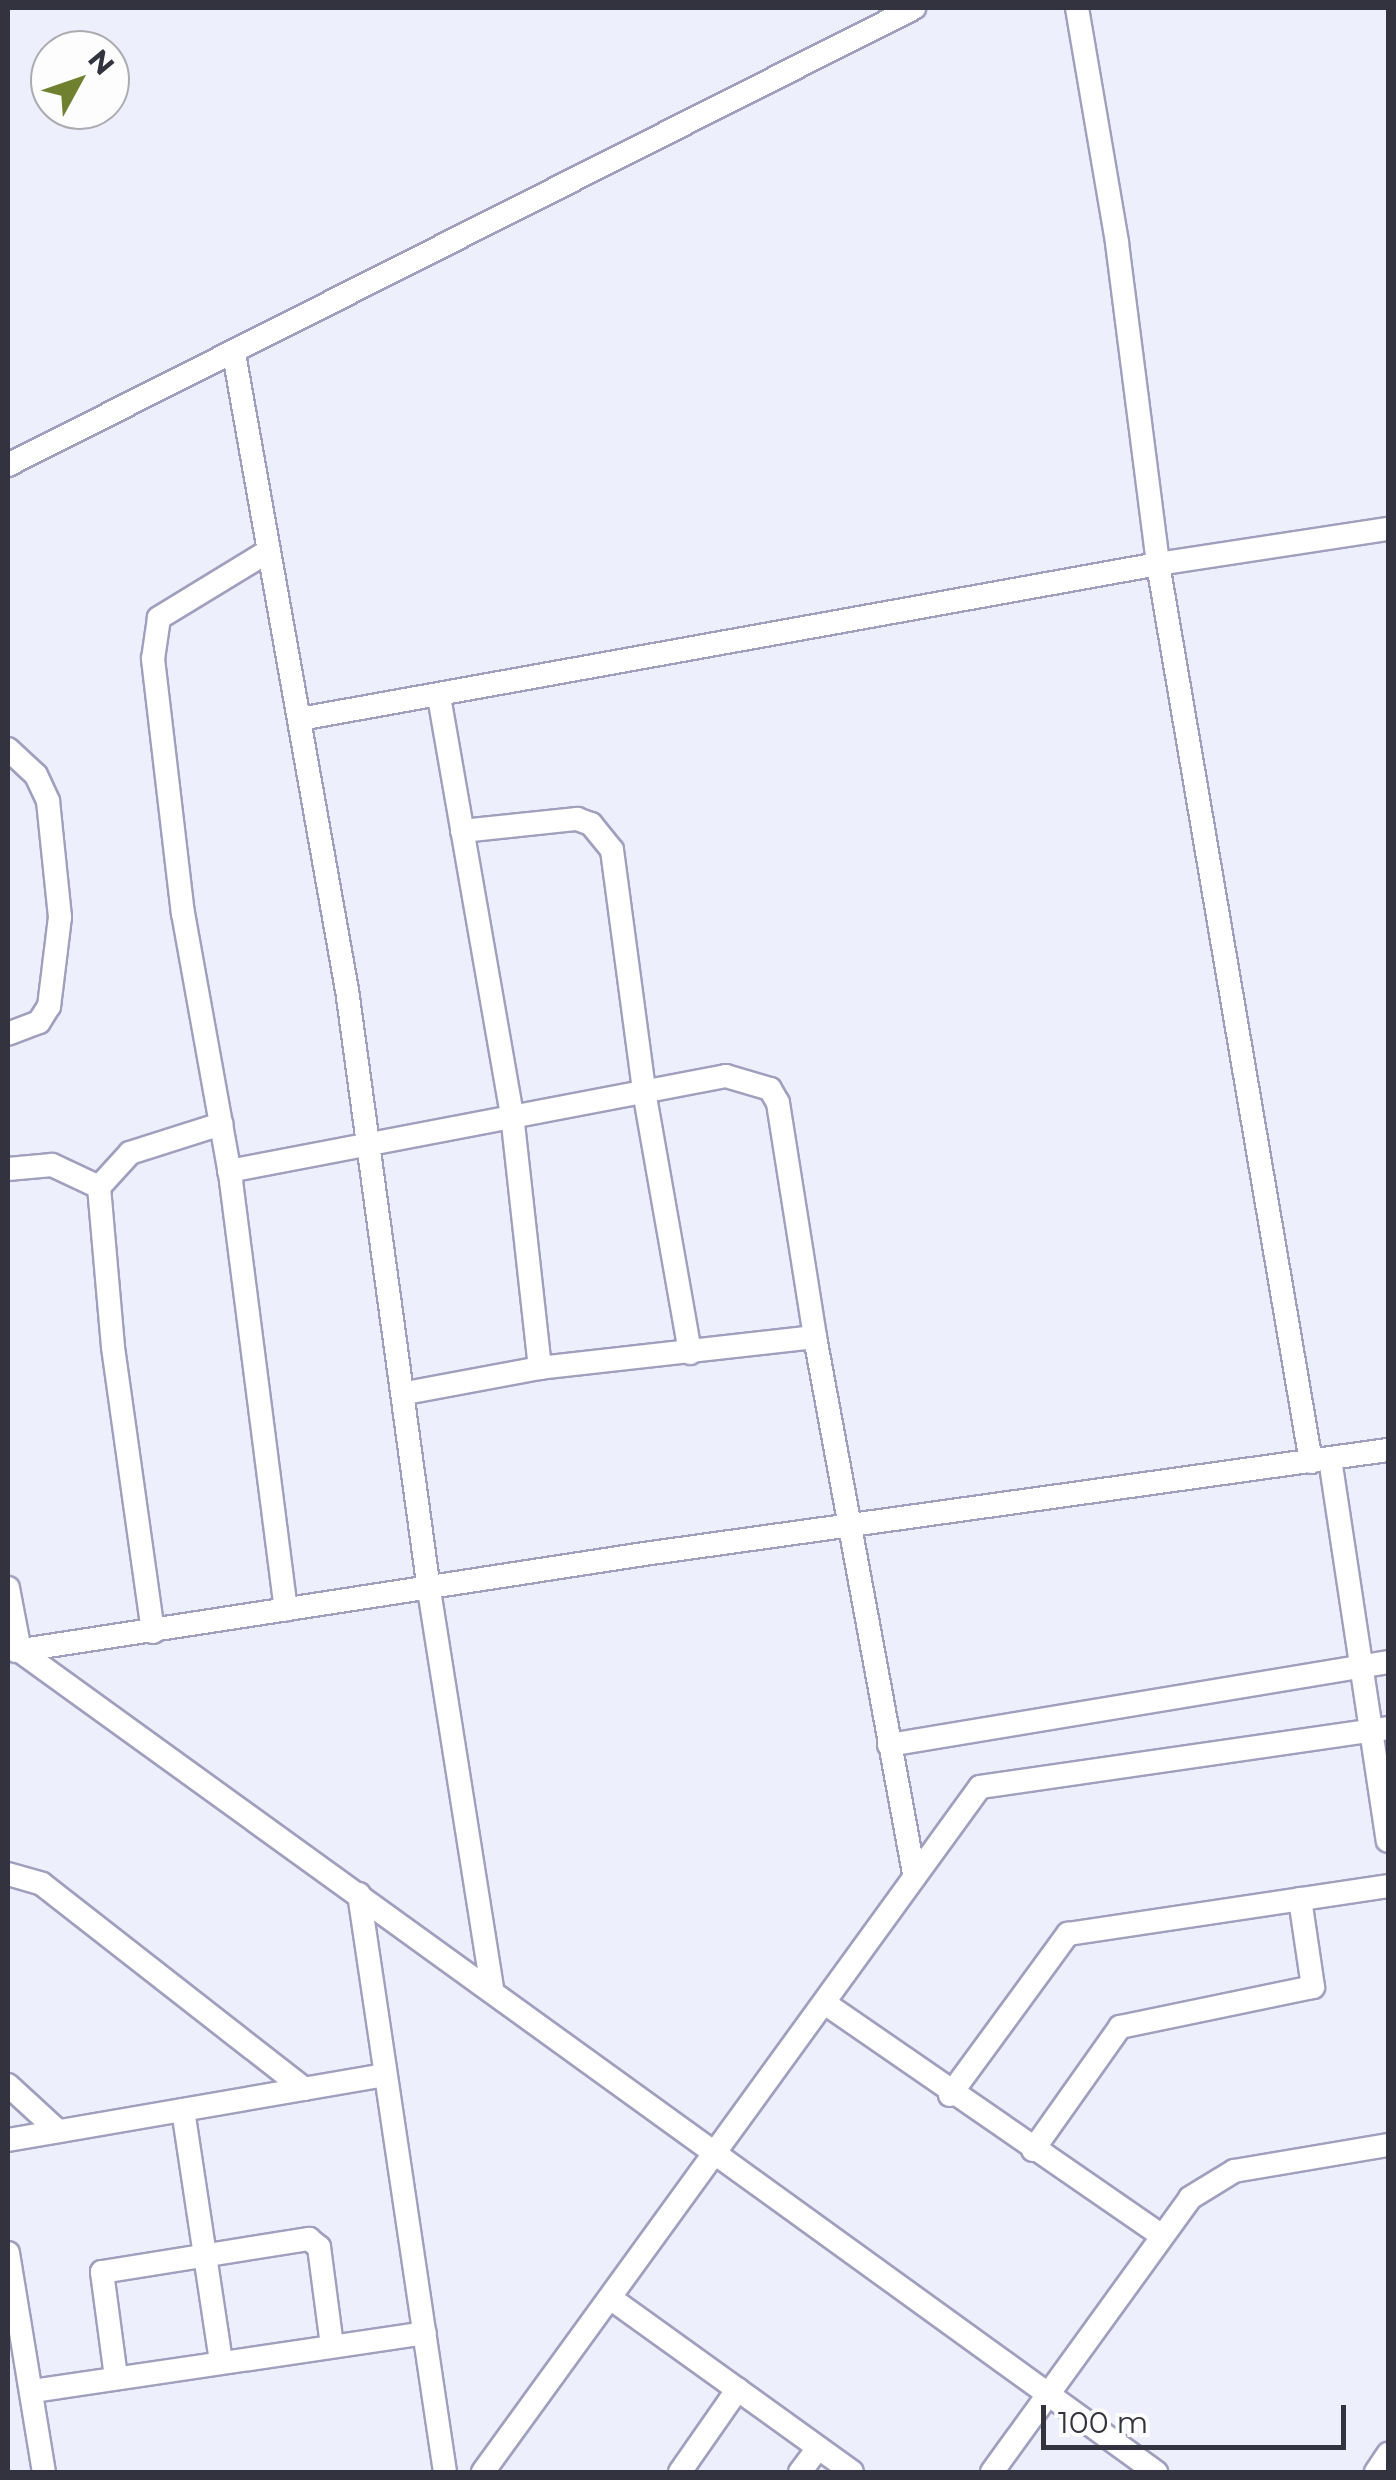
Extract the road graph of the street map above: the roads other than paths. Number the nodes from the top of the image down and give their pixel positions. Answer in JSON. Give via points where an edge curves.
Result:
{"nodes":[{"id":1,"x":914,"y":8,"type":"edge"},
{"id":2,"x":1077,"y":8,"type":"edge"},
{"id":3,"x":234,"y":354,"type":"junction"},
{"id":4,"x":8,"y":465,"type":"edge"},
{"id":5,"x":1388,"y":529,"type":"edge"},
{"id":6,"x":267,"y":552,"type":"junction"},
{"id":7,"x":1158,"y":564,"type":"junction"},
{"id":8,"x":439,"y":698,"type":"junction"},
{"id":9,"x":300,"y":719,"type":"junction"},
{"id":10,"x":8,"y":749,"type":"edge"},
{"id":11,"x":462,"y":831,"type":"junction"},
{"id":12,"x":8,"y":1034,"type":"edge"},
{"id":13,"x":644,"y":1091,"type":"junction"},
{"id":14,"x":512,"y":1115,"type":"junction"},
{"id":15,"x":221,"y":1124,"type":"junction"},
{"id":16,"x":369,"y":1146,"type":"junction"},
{"id":17,"x":8,"y":1169,"type":"edge"},
{"id":18,"x":230,"y":1171,"type":"junction"},
{"id":19,"x":99,"y":1187,"type":"junction"},
{"id":20,"x":815,"y":1337,"type":"junction"},
{"id":21,"x":690,"y":1353,"type":"junction"},
{"id":22,"x":540,"y":1368,"type":"junction"},
{"id":23,"x":406,"y":1393,"type":"junction"},
{"id":24,"x":1388,"y":1450,"type":"edge"},
{"id":25,"x":1320,"y":1461,"type":"junction"},
{"id":26,"x":850,"y":1526,"type":"junction"},
{"id":27,"x":8,"y":1588,"type":"edge"},
{"id":28,"x":429,"y":1590,"type":"junction"},
{"id":29,"x":286,"y":1609,"type":"junction"},
{"id":30,"x":153,"y":1632,"type":"junction"},
{"id":31,"x":14,"y":1652,"type":"edge"},
{"id":32,"x":1388,"y":1662,"type":"edge"},
{"id":33,"x":1363,"y":1666,"type":"junction"},
{"id":34,"x":1380,"y":1730,"type":"edge"},
{"id":35,"x":889,"y":1745,"type":"junction"},
{"id":36,"x":1388,"y":1841,"type":"edge"},
{"id":37,"x":914,"y":1873,"type":"junction"},
{"id":38,"x":8,"y":1874,"type":"edge"},
{"id":39,"x":1388,"y":1886,"type":"edge"},
{"id":40,"x":359,"y":1894,"type":"junction"},
{"id":41,"x":1300,"y":1899,"type":"junction"},
{"id":42,"x":492,"y":1987,"type":"junction"},
{"id":43,"x":826,"y":2004,"type":"junction"},
{"id":44,"x":384,"y":2075,"type":"junction"},
{"id":45,"x":8,"y":2085,"type":"edge"},
{"id":46,"x":304,"y":2090,"type":"junction"},
{"id":47,"x":950,"y":2095,"type":"junction"},
{"id":48,"x":183,"y":2110,"type":"junction"},
{"id":49,"x":58,"y":2131,"type":"junction"},
{"id":50,"x":8,"y":2140,"type":"edge"},
{"id":51,"x":1388,"y":2145,"type":"edge"},
{"id":52,"x":1033,"y":2150,"type":"junction"},
{"id":53,"x":715,"y":2156,"type":"junction"},
{"id":54,"x":1162,"y":2236,"type":"junction"},
{"id":55,"x":8,"y":2253,"type":"edge"},
{"id":56,"x":205,"y":2255,"type":"junction"},
{"id":57,"x":613,"y":2300,"type":"junction"},
{"id":58,"x":424,"y":2333,"type":"junction"},
{"id":59,"x":332,"y":2346,"type":"junction"},
{"id":60,"x":221,"y":2361,"type":"junction"},
{"id":61,"x":116,"y":2378,"type":"junction"},
{"id":62,"x":738,"y":2389,"type":"junction"},
{"id":63,"x":32,"y":2391,"type":"junction"},
{"id":64,"x":1046,"y":2394,"type":"junction"},
{"id":65,"x":818,"y":2448,"type":"junction"},
{"id":66,"x":1388,"y":2454,"type":"edge"},
{"id":67,"x":44,"y":2472,"type":"edge"},
{"id":68,"x":444,"y":2472,"type":"edge"},
{"id":69,"x":483,"y":2472,"type":"edge"},
{"id":70,"x":680,"y":2472,"type":"edge"},
{"id":71,"x":800,"y":2472,"type":"edge"},
{"id":72,"x":852,"y":2472,"type":"edge"},
{"id":73,"x":992,"y":2472,"type":"edge"},
{"id":74,"x":1156,"y":2472,"type":"edge"},
{"id":75,"x":1376,"y":2472,"type":"edge"}],
"edges":[{"from":1,"to":3,"type":"street"},
{"from":2,"to":7,"type":"street","via":[[1117,243]]},
{"from":3,"to":4,"type":"street"},
{"from":3,"to":6,"type":"street"},
{"from":5,"to":7,"type":"street"},
{"from":6,"to":9,"type":"street"},
{"from":6,"to":15,"type":"street","via":[[173,606],[153,634],[182,913]]},
{"from":7,"to":8,"type":"street"},
{"from":7,"to":25,"type":"street"},
{"from":8,"to":9,"type":"street"},
{"from":8,"to":11,"type":"street"},
{"from":9,"to":16,"type":"street"},
{"from":10,"to":12,"type":"street","via":[[36,774],[48,800],[60,917],[45,1016]]},
{"from":11,"to":13,"type":"street","via":[[577,819],[604,837],[612,850]]},
{"from":11,"to":14,"type":"street"},
{"from":13,"to":14,"type":"street"},
{"from":13,"to":20,"type":"street","via":[[726,1076],[770,1089],[778,1102]]},
{"from":13,"to":21,"type":"street"},
{"from":14,"to":16,"type":"street"},
{"from":14,"to":22,"type":"street"},
{"from":15,"to":18,"type":"street"},
{"from":15,"to":19,"type":"street","via":[[130,1153]]},
{"from":16,"to":18,"type":"street"},
{"from":16,"to":23,"type":"street"},
{"from":17,"to":19,"type":"street","via":[[52,1165]]},
{"from":18,"to":29,"type":"street"},
{"from":19,"to":30,"type":"street","via":[[113,1347]]},
{"from":20,"to":21,"type":"street"},
{"from":20,"to":26,"type":"street"},
{"from":21,"to":22,"type":"street"},
{"from":22,"to":23,"type":"street"},
{"from":23,"to":28,"type":"street"},
{"from":24,"to":25,"type":"street"},
{"from":25,"to":26,"type":"street"},
{"from":25,"to":33,"type":"street"},
{"from":26,"to":28,"type":"street"},
{"from":26,"to":35,"type":"street"},
{"from":27,"to":31,"type":"street"},
{"from":28,"to":29,"type":"street"},
{"from":28,"to":42,"type":"street"},
{"from":29,"to":30,"type":"street"},
{"from":30,"to":31,"type":"street"},
{"from":31,"to":40,"type":"street"},
{"from":32,"to":33,"type":"street"},
{"from":33,"to":34,"type":"street"},
{"from":33,"to":35,"type":"street"},
{"from":34,"to":36,"type":"street"},
{"from":34,"to":37,"type":"street","via":[[980,1787]]},
{"from":35,"to":37,"type":"street"},
{"from":37,"to":43,"type":"street"},
{"from":38,"to":46,"type":"street","via":[[42,1884]]},
{"from":39,"to":41,"type":"street"},
{"from":40,"to":42,"type":"street"},
{"from":40,"to":44,"type":"street"},
{"from":41,"to":47,"type":"street","via":[[1068,1934]]},
{"from":41,"to":52,"type":"street","via":[[1314,1986],[1120,2027]]},
{"from":42,"to":53,"type":"street"},
{"from":43,"to":47,"type":"street"},
{"from":43,"to":53,"type":"street"},
{"from":44,"to":46,"type":"street"},
{"from":44,"to":58,"type":"street"},
{"from":45,"to":49,"type":"street"},
{"from":46,"to":48,"type":"street"},
{"from":47,"to":52,"type":"street"},
{"from":48,"to":49,"type":"street"},
{"from":48,"to":56,"type":"street"},
{"from":49,"to":50,"type":"street"},
{"from":51,"to":54,"type":"street","via":[[1212,2179]]},
{"from":52,"to":54,"type":"street"},
{"from":53,"to":57,"type":"street"},
{"from":53,"to":64,"type":"street"},
{"from":54,"to":64,"type":"street"},
{"from":55,"to":63,"type":"street"},
{"from":56,"to":59,"type":"street","via":[[316,2242]]},
{"from":56,"to":60,"type":"street"},
{"from":56,"to":61,"type":"street","via":[[102,2272]]},
{"from":57,"to":62,"type":"street"},
{"from":57,"to":69,"type":"street"},
{"from":58,"to":59,"type":"street"},
{"from":58,"to":68,"type":"street"},
{"from":59,"to":60,"type":"street"},
{"from":60,"to":61,"type":"street"},
{"from":61,"to":63,"type":"street"},
{"from":62,"to":65,"type":"street"},
{"from":62,"to":70,"type":"street"},
{"from":63,"to":67,"type":"street"},
{"from":64,"to":73,"type":"street"},
{"from":64,"to":74,"type":"street"},
{"from":65,"to":71,"type":"street"},
{"from":65,"to":72,"type":"street"},
{"from":66,"to":75,"type":"street"}]}
